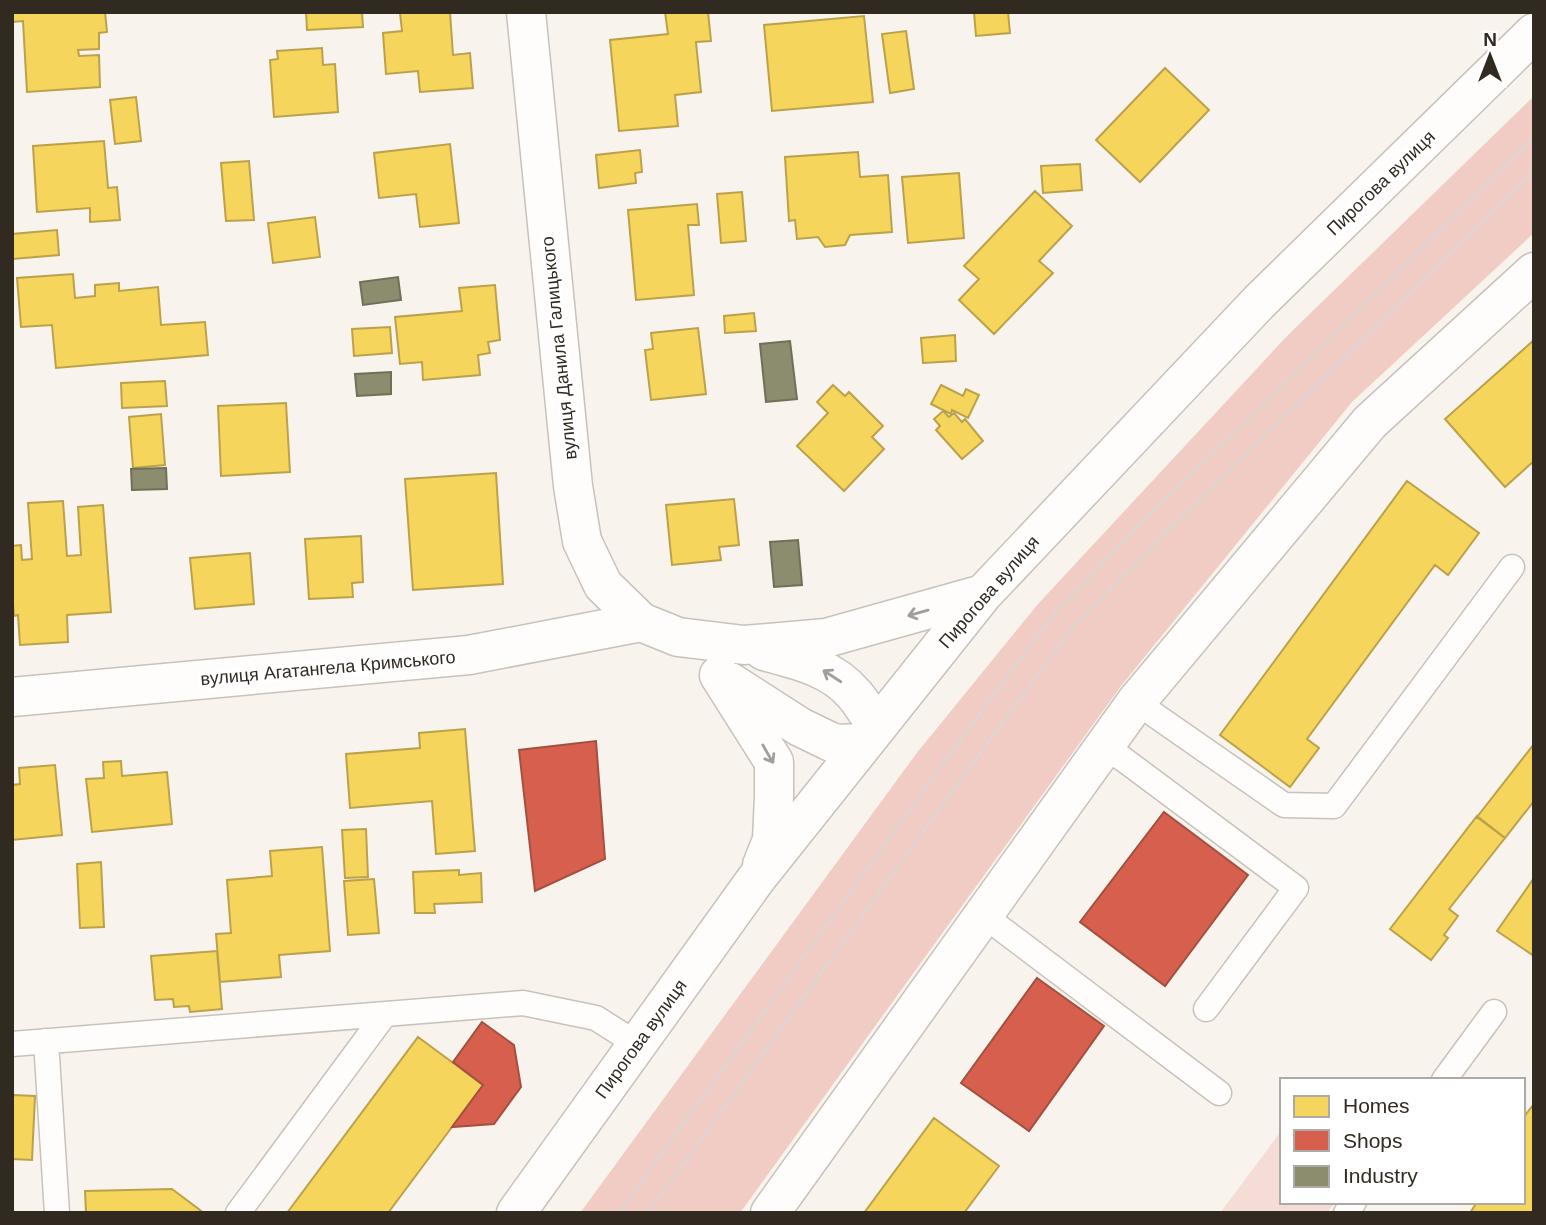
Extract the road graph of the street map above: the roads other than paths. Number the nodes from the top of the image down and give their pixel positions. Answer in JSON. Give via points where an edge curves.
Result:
{"nodes":[{"id":1,"x":526,"y":12,"type":"edge"},
{"id":2,"x":1534,"y":33,"type":"edge"},
{"id":3,"x":1534,"y":272,"type":"edge"},
{"id":4,"x":1512,"y":567,"type":"dead end"},
{"id":5,"x":984,"y":594,"type":"junction"},
{"id":6,"x":641,"y":622,"type":"junction"},
{"id":7,"x":678,"y":637,"type":"junction"},
{"id":8,"x":744,"y":645,"type":"junction"},
{"id":9,"x":719,"y":675,"type":"junction"},
{"id":10,"x":12,"y":697,"type":"edge"},
{"id":11,"x":1136,"y":702,"type":"junction"},
{"id":12,"x":870,"y":735,"type":"junction"},
{"id":13,"x":1104,"y":747,"type":"junction"},
{"id":14,"x":756,"y":879,"type":"junction"},
{"id":15,"x":983,"y":915,"type":"junction"},
{"id":16,"x":1206,"y":1009,"type":"dead end"},
{"id":17,"x":1494,"y":1012,"type":"dead end"},
{"id":18,"x":385,"y":1014,"type":"junction"},
{"id":19,"x":46,"y":1041,"type":"junction"},
{"id":20,"x":12,"y":1044,"type":"edge"},
{"id":21,"x":638,"y":1044,"type":"junction"},
{"id":22,"x":1445,"y":1078,"type":"edge"},
{"id":23,"x":1219,"y":1093,"type":"dead end"},
{"id":24,"x":57,"y":1213,"type":"edge"},
{"id":25,"x":238,"y":1213,"type":"edge"},
{"id":26,"x":516,"y":1213,"type":"edge"},
{"id":27,"x":770,"y":1213,"type":"edge"}],
"edges":[{"from":1,"to":6,"type":"main road","name":"вулиця Данила Галицького","via":[[582,541],[603,584]]},
{"from":2,"to":5,"type":"main road","name":"Пирогова вулиця","via":[[1259,302]]},
{"from":3,"to":11,"type":"main road","via":[[1370,422]]},
{"from":4,"to":11,"type":"lane","via":[[1334,806],[1284,805]]},
{"from":5,"to":8,"type":"main road","name":"вулиця Данила Галицького","one_way":true,"via":[[826,638]]},
{"from":5,"to":12,"type":"main road","name":"Пирогова вулиця"},
{"from":6,"to":7,"type":"main road","name":"вулиця Данила Галицького"},
{"from":6,"to":10,"type":"main road","name":"вулиця Агатангела Кримського","via":[[469,655]]},
{"from":7,"to":8,"type":"main road","name":"вулиця Данила Галицького"},
{"from":7,"to":9,"type":"main road","name":"вулиця Данила Галицького"},
{"from":12,"to":8,"type":"main road","one_way":true,"via":[[854,694],[836,677],[812,664]]},
{"from":9,"to":12,"type":"main road","name":"вулиця Данила Галицького","via":[[800,727],[836,744]]},
{"from":9,"to":14,"type":"main road","one_way":true,"via":[[774,762],[772,840]]},
{"from":11,"to":13,"type":"main road"},
{"from":12,"to":14,"type":"main road","name":"Пирогова вулиця"},
{"from":13,"to":15,"type":"main road"},
{"from":13,"to":16,"type":"lane","via":[[1296,888]]},
{"from":14,"to":21,"type":"main road","name":"Пирогова вулиця"},
{"from":15,"to":23,"type":"lane"},
{"from":15,"to":27,"type":"main road"},
{"from":17,"to":22,"type":"lane"},
{"from":18,"to":19,"type":"lane"},
{"from":18,"to":21,"type":"lane","via":[[523,1003],[596,1018]]},
{"from":18,"to":25,"type":"lane"},
{"from":19,"to":20,"type":"lane"},
{"from":19,"to":24,"type":"lane"},
{"from":21,"to":26,"type":"main road","name":"Пирогова вулиця"}]}
